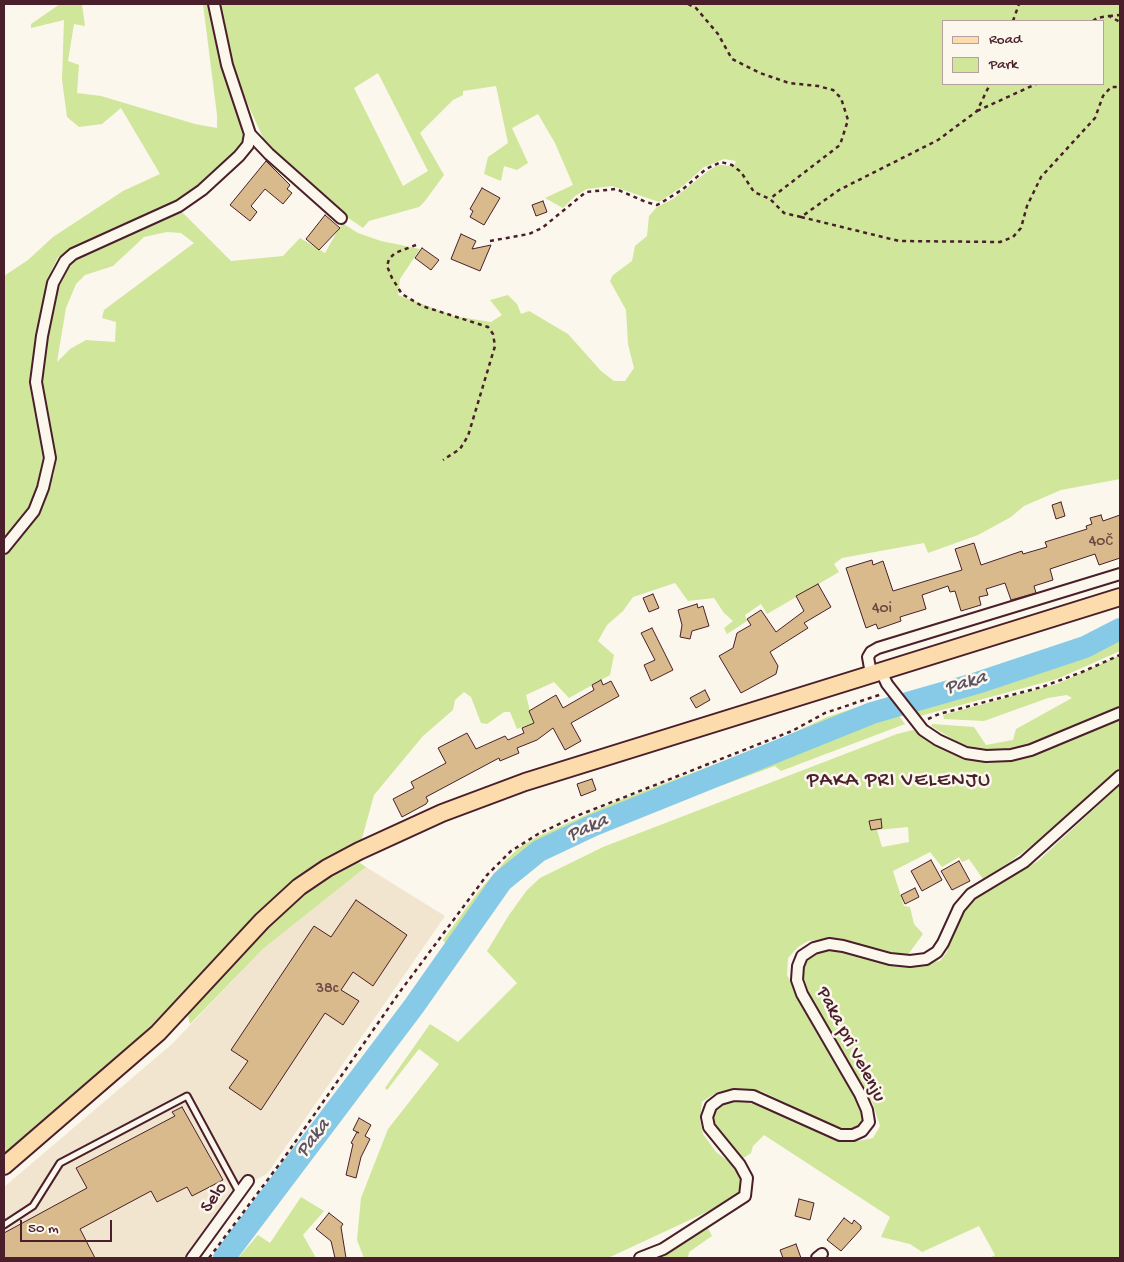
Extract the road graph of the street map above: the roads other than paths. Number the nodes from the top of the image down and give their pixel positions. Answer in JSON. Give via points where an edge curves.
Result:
{"nodes":[{"id":1,"x":214,"y":4,"type":"edge"},
{"id":2,"x":250,"y":134,"type":"junction"},
{"id":3,"x":341,"y":218,"type":"dead end"},
{"id":4,"x":4,"y":548,"type":"edge"},
{"id":5,"x":1120,"y":574,"type":"edge"},
{"id":6,"x":1120,"y":597,"type":"edge"},
{"id":7,"x":876,"y":673,"type":"junction"},
{"id":8,"x":1120,"y":714,"type":"edge"},
{"id":9,"x":1120,"y":776,"type":"edge"},
{"id":10,"x":4,"y":1166,"type":"edge"},
{"id":11,"x":248,"y":1181,"type":"dead end"},
{"id":12,"x":240,"y":1194,"type":"junction"},
{"id":13,"x":4,"y":1225,"type":"edge"},
{"id":14,"x":192,"y":1258,"type":"edge"},
{"id":15,"x":640,"y":1258,"type":"edge"}],
"edges":[{"from":1,"to":2,"type":"street","via":[[227,65]]},
{"from":2,"to":3,"type":"street"},
{"from":2,"to":4,"type":"street","via":[[248,144],[239,156],[179,206],[73,254],[65,261],[53,284],[36,382],[50,458],[34,510]]},
{"from":5,"to":7,"type":"street","via":[[878,648],[868,657]]},
{"from":6,"to":7,"type":"main road"},
{"from":7,"to":8,"type":"street","via":[[914,721],[938,740],[966,753],[1010,755],[1031,750]]},
{"from":7,"to":10,"type":"main road","via":[[478,798],[327,868],[299,887],[262,921],[158,1033]]},
{"from":9,"to":15,"type":"street","name":"Paka pri Velenju","via":[[1024,862],[972,894],[959,908],[940,947],[926,959],[890,959],[829,944],[802,956],[797,980],[802,994],[860,1094],[868,1110],[869,1122],[862,1131],[840,1135],[753,1096],[720,1098],[711,1106],[707,1117],[709,1128],[748,1178],[745,1196],[663,1249]]},
{"from":11,"to":12,"type":"street","name":"Selo"},
{"from":12,"to":13,"type":"lane","via":[[187,1096],[60,1163],[33,1206]]},
{"from":12,"to":14,"type":"street","name":"Selo"}]}
